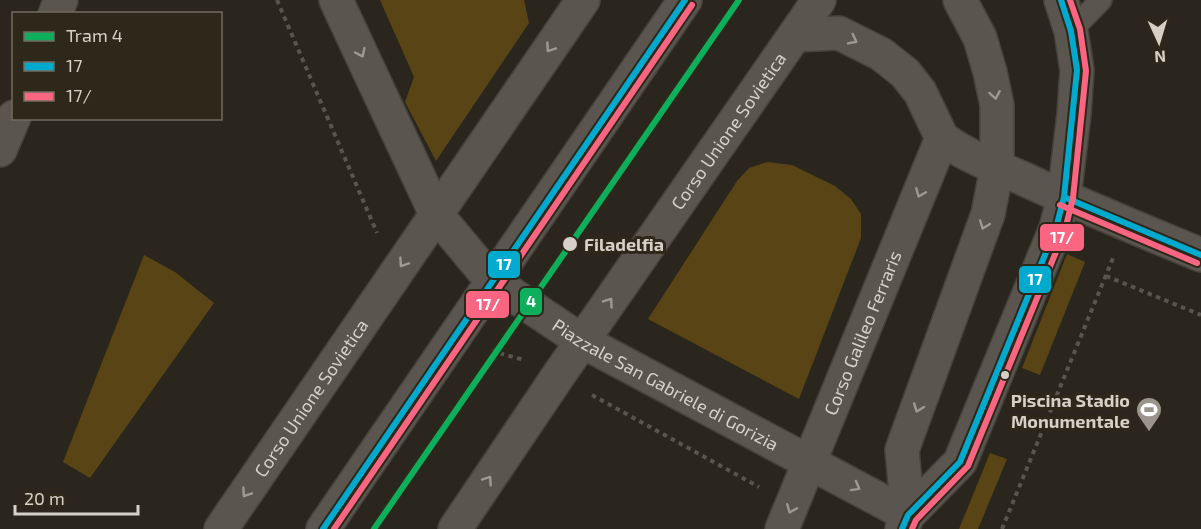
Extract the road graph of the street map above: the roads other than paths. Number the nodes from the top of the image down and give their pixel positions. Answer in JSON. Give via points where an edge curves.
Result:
{"nodes":[{"id":1,"x":336,"y":0,"type":"edge"},
{"id":2,"x":583,"y":0,"type":"edge"},
{"id":3,"x":685,"y":0,"type":"edge"},
{"id":4,"x":819,"y":0,"type":"edge"},
{"id":5,"x":960,"y":0,"type":"edge"},
{"id":6,"x":1061,"y":0,"type":"edge"},
{"id":7,"x":1101,"y":0,"type":"edge"},
{"id":8,"x":1071,"y":32,"type":"junction"},
{"id":9,"x":796,"y":35,"type":"junction"},
{"id":10,"x":13,"y":120,"type":"edge"},
{"id":11,"x":942,"y":138,"type":"junction"},
{"id":12,"x":0,"y":150,"type":"edge"},
{"id":13,"x":997,"y":168,"type":"junction"},
{"id":14,"x":1064,"y":197,"type":"junction"},
{"id":15,"x":436,"y":214,"type":"junction"},
{"id":16,"x":1201,"y":255,"type":"edge"},
{"id":17,"x":492,"y":281,"type":"junction"},
{"id":18,"x":582,"y":341,"type":"junction"},
{"id":19,"x":810,"y":463,"type":"junction"},
{"id":20,"x":905,"y":522,"type":"edge"},
{"id":21,"x":221,"y":529,"type":"edge"},
{"id":22,"x":323,"y":529,"type":"edge"},
{"id":23,"x":455,"y":529,"type":"edge"},
{"id":24,"x":783,"y":529,"type":"edge"}],
"edges":[{"from":1,"to":15,"type":"street","name":"Piazzale San Gabriele di Gorizia","one_way":true},
{"from":2,"to":15,"type":"street","name":"Corso Unione Sovietica","one_way":true},
{"from":3,"to":17,"type":"street"},
{"from":4,"to":9,"type":"street","name":"Corso Unione Sovietica"},
{"from":5,"to":13,"type":"street","one_way":true,"via":[[980,38],[990,72],[997,105]]},
{"from":6,"to":8,"type":"street"},
{"from":7,"to":8,"type":"lane"},
{"from":8,"to":14,"type":"street","via":[[1077,70]]},
{"from":9,"to":11,"type":"street","one_way":true,"via":[[839,33],[881,54],[905,73],[920,92]]},
{"from":18,"to":9,"type":"street","name":"Corso Unione Sovietica","one_way":true},
{"from":10,"to":12,"type":"street"},
{"from":11,"to":13,"type":"street"},
{"from":11,"to":19,"type":"street","name":"Corso Galileo Ferraris","one_way":true},
{"from":13,"to":14,"type":"street"},
{"from":13,"to":20,"type":"street","one_way":true,"via":[[988,214],[902,450]]},
{"from":14,"to":16,"type":"street"},
{"from":14,"to":20,"type":"street","via":[[1056,228],[960,462]]},
{"from":15,"to":17,"type":"street","name":"Piazzale San Gabriele di Gorizia"},
{"from":15,"to":21,"type":"street","name":"Corso Unione Sovietica","one_way":true},
{"from":17,"to":18,"type":"street","name":"Piazzale San Gabriele di Gorizia"},
{"from":17,"to":22,"type":"street"},
{"from":18,"to":19,"type":"street","name":"Piazzale San Gabriele di Gorizia"},
{"from":23,"to":18,"type":"street","name":"Corso Unione Sovietica","one_way":true},
{"from":19,"to":20,"type":"street","name":"Piazzale San Gabriele di Gorizia","one_way":true},
{"from":19,"to":24,"type":"street","name":"Corso Galileo Ferraris","one_way":true}]}
